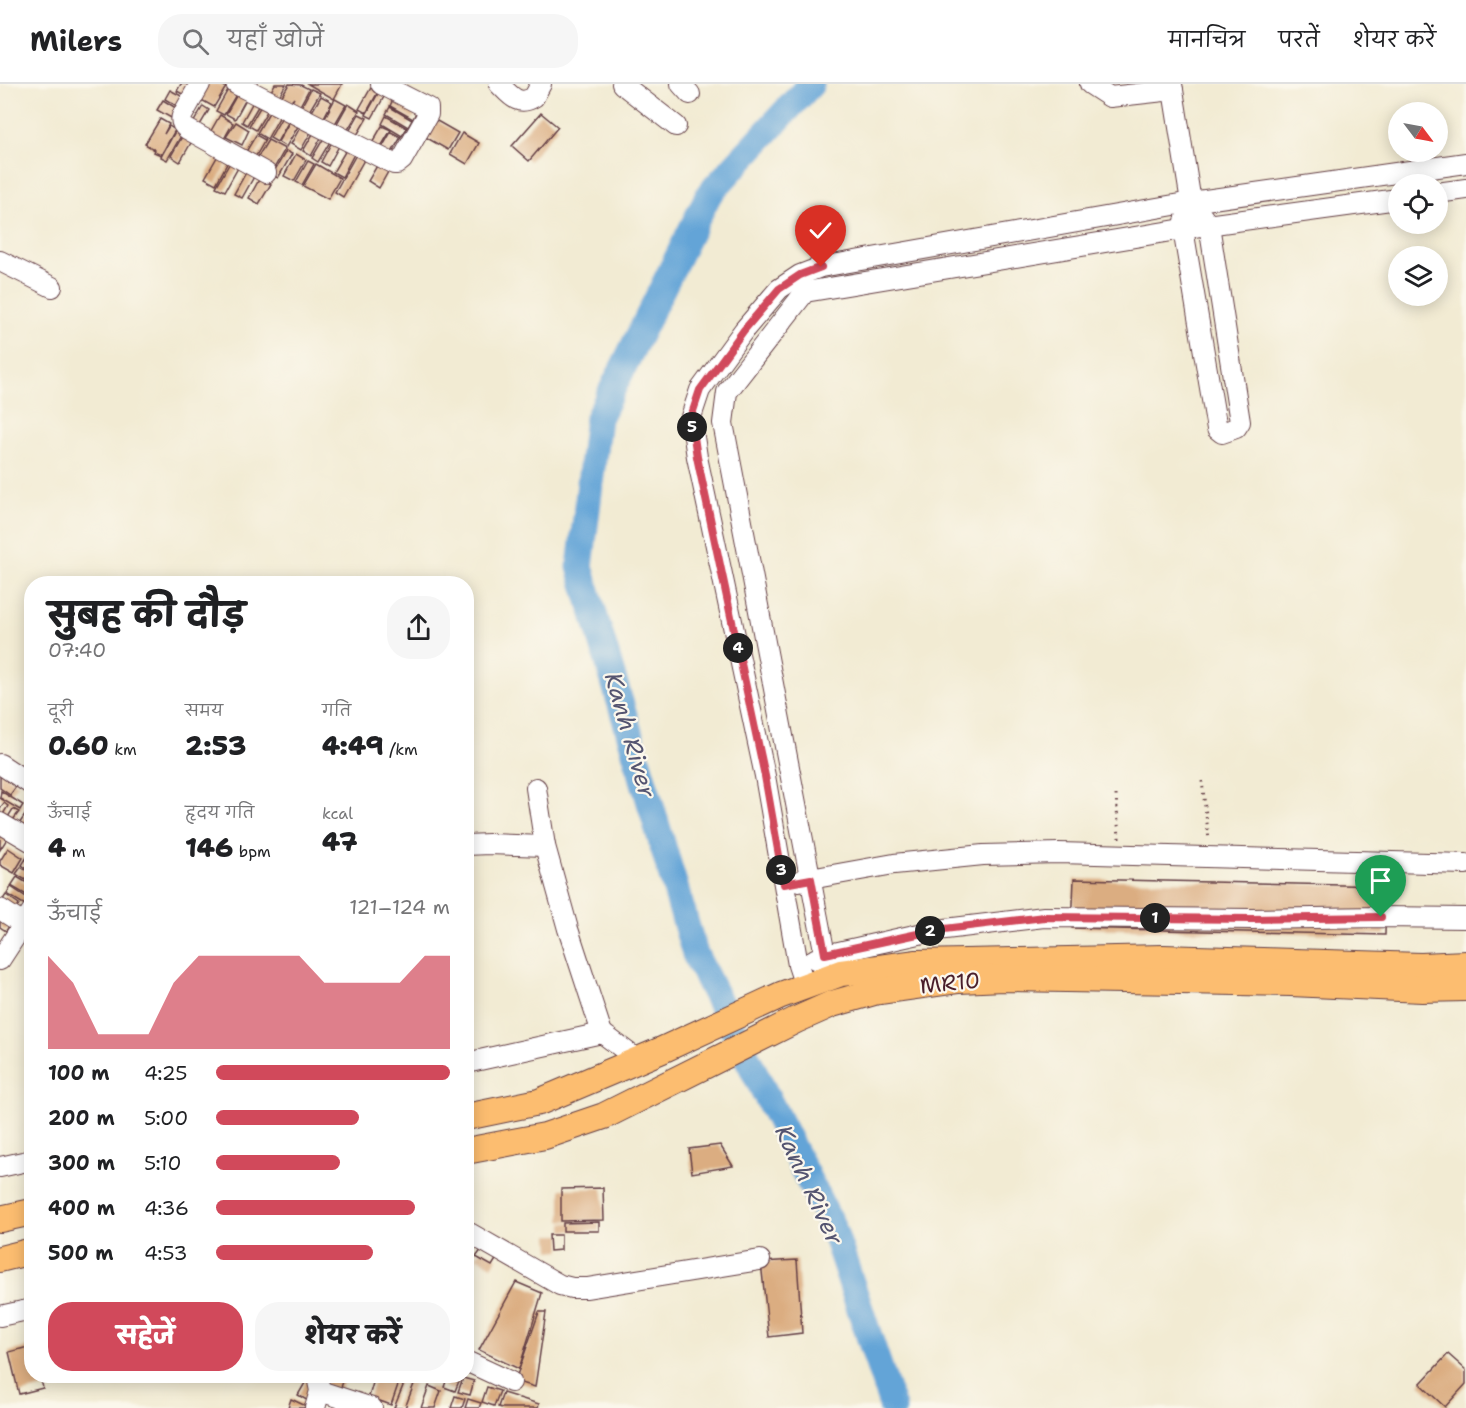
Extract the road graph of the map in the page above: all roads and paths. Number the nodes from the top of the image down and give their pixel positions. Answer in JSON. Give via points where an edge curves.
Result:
{"nodes":[{"id":1,"x":200,"y":84,"type":"edge"},
{"id":2,"x":236,"y":84,"type":"edge"},
{"id":3,"x":381,"y":84,"type":"edge"},
{"id":4,"x":499,"y":84,"type":"edge"},
{"id":5,"x":541,"y":84,"type":"edge"},
{"id":6,"x":622,"y":84,"type":"edge"},
{"id":7,"x":1090,"y":84,"type":"edge"},
{"id":8,"x":1173,"y":87,"type":"edge"},
{"id":9,"x":676,"y":126,"type":"dead end"},
{"id":10,"x":1466,"y":163,"type":"edge"},
{"id":11,"x":266,"y":173,"type":"dead end"},
{"id":12,"x":1466,"y":189,"type":"edge"},
{"id":13,"x":1448,"y":191,"type":"edge"},
{"id":14,"x":1388,"y":200,"type":"edge"},
{"id":15,"x":1191,"y":202,"type":"junction"},
{"id":16,"x":1209,"y":225,"type":"junction"},
{"id":17,"x":1183,"y":229,"type":"junction"},
{"id":18,"x":0,"y":261,"type":"edge"},
{"id":19,"x":52,"y":287,"type":"dead end"},
{"id":20,"x":0,"y":764,"type":"edge"},
{"id":21,"x":24,"y":780,"type":"edge"},
{"id":22,"x":1202,"y":781,"type":"dead end"},
{"id":23,"x":536,"y":788,"type":"dead end"},
{"id":24,"x":1116,"y":795,"type":"dead end"},
{"id":25,"x":0,"y":823,"type":"edge"},
{"id":26,"x":24,"y":837,"type":"edge"},
{"id":27,"x":474,"y":845,"type":"edge"},
{"id":28,"x":545,"y":846,"type":"junction"},
{"id":29,"x":1120,"y":854,"type":"junction"},
{"id":30,"x":1211,"y":856,"type":"junction"},
{"id":31,"x":1466,"y":864,"type":"edge"},
{"id":32,"x":811,"y":879,"type":"junction"},
{"id":33,"x":784,"y":884,"type":"junction"},
{"id":34,"x":0,"y":909,"type":"edge"},
{"id":35,"x":24,"y":916,"type":"edge"},
{"id":36,"x":1466,"y":918,"type":"edge"},
{"id":37,"x":24,"y":922,"type":"edge"},
{"id":38,"x":0,"y":960,"type":"edge"},
{"id":39,"x":1466,"y":964,"type":"edge"},
{"id":40,"x":814,"y":971,"type":"junction"},
{"id":41,"x":1421,"y":977,"type":"junction"},
{"id":42,"x":1466,"y":988,"type":"edge"},
{"id":43,"x":602,"y":1034,"type":"junction"},
{"id":44,"x":638,"y":1060,"type":"junction"},
{"id":45,"x":474,"y":1062,"type":"edge"},
{"id":46,"x":474,"y":1115,"type":"edge"},
{"id":47,"x":474,"y":1149,"type":"edge"},
{"id":48,"x":24,"y":1162,"type":"edge"},
{"id":49,"x":0,"y":1167,"type":"edge"},
{"id":50,"x":24,"y":1214,"type":"edge"},
{"id":51,"x":0,"y":1219,"type":"edge"},
{"id":52,"x":474,"y":1236,"type":"edge"},
{"id":53,"x":24,"y":1253,"type":"edge"},
{"id":54,"x":0,"y":1259,"type":"edge"},
{"id":55,"x":760,"y":1260,"type":"dead end"},
{"id":56,"x":24,"y":1311,"type":"edge"},
{"id":57,"x":0,"y":1316,"type":"edge"},
{"id":58,"x":474,"y":1365,"type":"edge"},
{"id":59,"x":511,"y":1382,"type":"dead end"},
{"id":60,"x":317,"y":1392,"type":"edge"},
{"id":61,"x":372,"y":1408,"type":"edge"}],
"edges":[{"from":1,"to":11,"type":"street","via":[[182,116],[182,125]]},
{"from":2,"to":3,"type":"street","via":[[397,164],[429,111]]},
{"from":4,"to":5,"type":"street","via":[[510,96],[524,101],[534,97]]},
{"from":6,"to":9,"type":"street"},
{"from":7,"to":8,"type":"street","via":[[1110,97]]},
{"from":8,"to":15,"type":"street"},
{"from":10,"to":15,"type":"street"},
{"from":12,"to":13,"type":"street"},
{"from":14,"to":16,"type":"street"},
{"from":15,"to":16,"type":"street"},
{"from":15,"to":17,"type":"street"},
{"from":15,"to":33,"type":"street","via":[[833,265],[800,275],[779,289],[700,390],[691,417],[697,457]]},
{"from":16,"to":17,"type":"street"},
{"from":16,"to":17,"type":"street","via":[[1240,422],[1236,428],[1222,433],[1217,429]]},
{"from":17,"to":32,"type":"street","via":[[805,292],[728,392],[723,423]]},
{"from":18,"to":19,"type":"street"},
{"from":20,"to":21,"type":"street"},
{"from":22,"to":30,"type":"path"},
{"from":23,"to":28,"type":"street"},
{"from":24,"to":29,"type":"path"},
{"from":25,"to":26,"type":"street"},
{"from":27,"to":28,"type":"street"},
{"from":28,"to":43,"type":"street"},
{"from":29,"to":30,"type":"street"},
{"from":29,"to":32,"type":"street","via":[[982,855],[894,864]]},
{"from":30,"to":31,"type":"street"},
{"from":32,"to":33,"type":"street"},
{"from":32,"to":40,"type":"street"},
{"from":33,"to":40,"type":"street"},
{"from":34,"to":35,"type":"street"},
{"from":36,"to":40,"type":"street","via":[[1044,917],[936,930]]},
{"from":37,"to":38,"type":"street"},
{"from":39,"to":41,"type":"main road","name":"MR10"},
{"from":40,"to":41,"type":"main road","name":"MR10","via":[[841,973],[917,963],[1163,957]]},
{"from":40,"to":44,"type":"main road","name":"MR10","via":[[781,995]]},
{"from":41,"to":42,"type":"main road","name":"MR10"},
{"from":41,"to":47,"type":"main road","name":"MR10","via":[[1291,983],[1003,978],[874,992],[796,1020],[604,1116],[545,1136]]},
{"from":43,"to":44,"type":"street"},
{"from":43,"to":45,"type":"street"},
{"from":44,"to":46,"type":"main road","name":"MR10","via":[[539,1102]]},
{"from":48,"to":49,"type":"street"},
{"from":50,"to":51,"type":"main road"},
{"from":52,"to":55,"type":"street","via":[[560,1285],[572,1288]]},
{"from":53,"to":54,"type":"main road"},
{"from":56,"to":57,"type":"street"},
{"from":58,"to":59,"type":"street"},
{"from":60,"to":61,"type":"street"}]}
